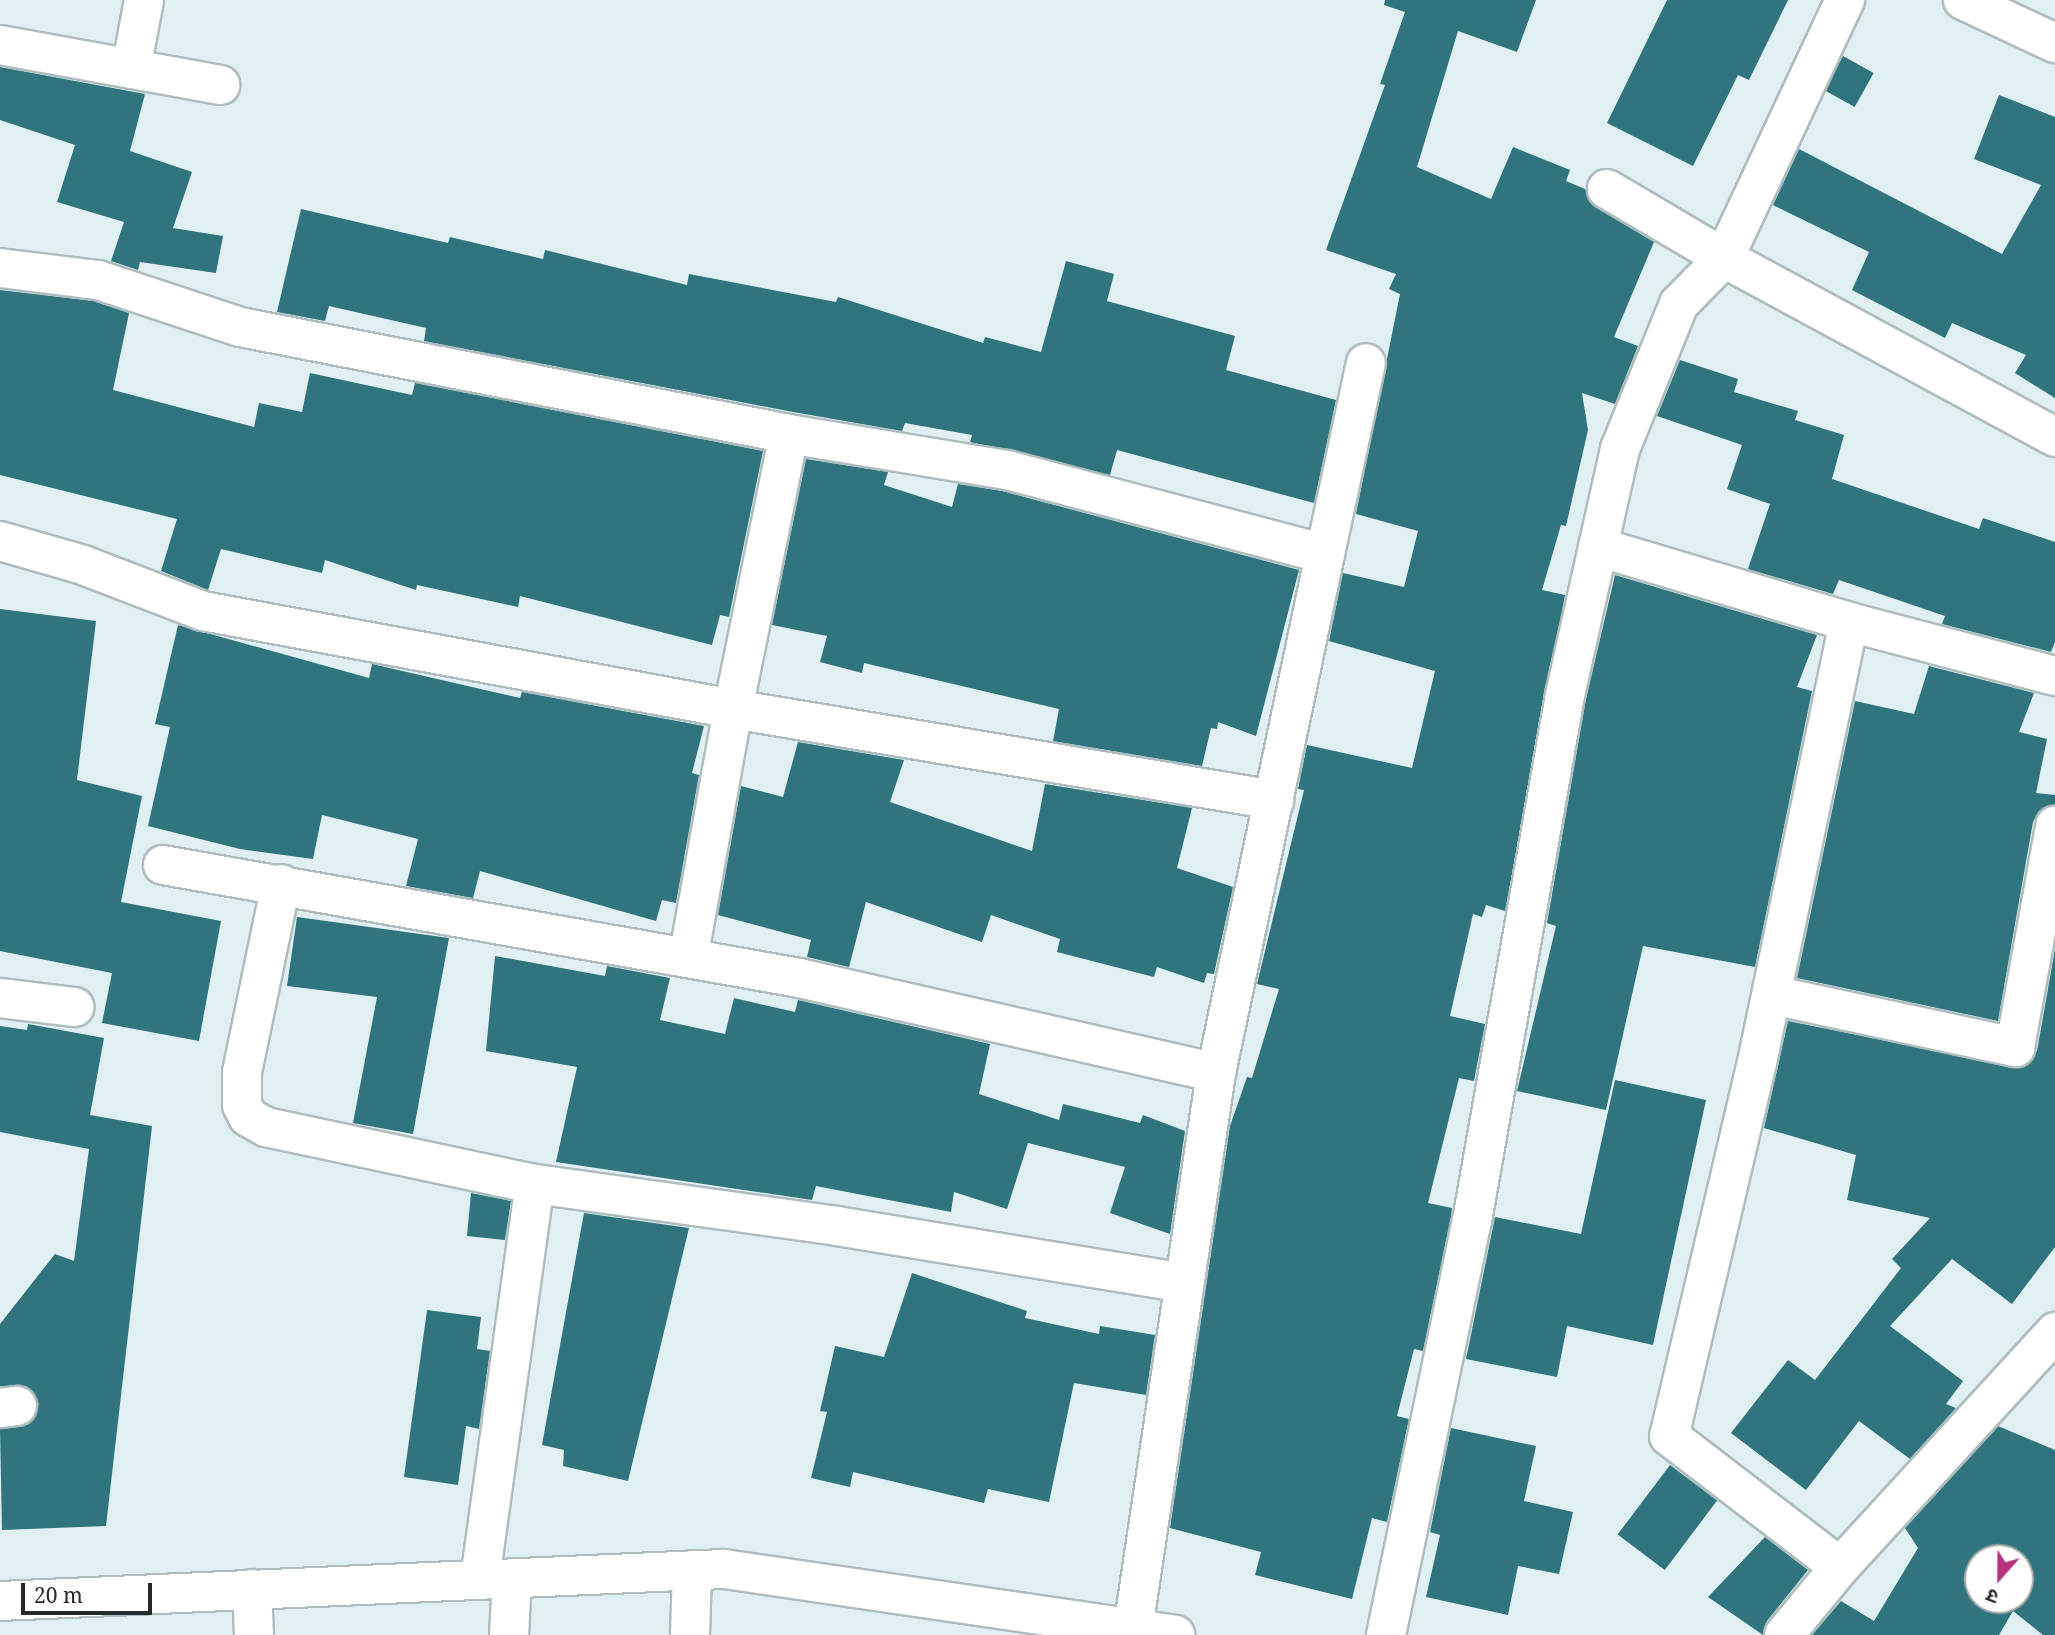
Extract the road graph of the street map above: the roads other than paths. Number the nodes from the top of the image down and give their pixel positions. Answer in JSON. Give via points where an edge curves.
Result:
{"nodes":[{"id":1,"x":144,"y":0,"type":"edge"},
{"id":2,"x":1844,"y":0,"type":"edge"},
{"id":3,"x":1963,"y":0,"type":"edge"},
{"id":4,"x":2055,"y":43,"type":"edge"},
{"id":5,"x":0,"y":45,"type":"edge"},
{"id":6,"x":131,"y":69,"type":"junction"},
{"id":7,"x":220,"y":85,"type":"dead end"},
{"id":8,"x":1607,"y":189,"type":"dead end"},
{"id":9,"x":1724,"y":258,"type":"junction"},
{"id":10,"x":0,"y":268,"type":"edge"},
{"id":11,"x":1366,"y":363,"type":"dead end"},
{"id":12,"x":789,"y":433,"type":"junction"},
{"id":13,"x":2055,"y":437,"type":"edge"},
{"id":14,"x":0,"y":541,"type":"edge"},
{"id":15,"x":1598,"y":547,"type":"junction"},
{"id":16,"x":1325,"y":554,"type":"junction"},
{"id":17,"x":1849,"y":622,"type":"junction"},
{"id":18,"x":2055,"y":676,"type":"edge"},
{"id":19,"x":733,"y":709,"type":"junction"},
{"id":20,"x":1274,"y":800,"type":"junction"},
{"id":21,"x":2055,"y":825,"type":"edge"},
{"id":22,"x":163,"y":865,"type":"dead end"},
{"id":23,"x":281,"y":884,"type":"junction"},
{"id":24,"x":688,"y":958,"type":"junction"},
{"id":25,"x":1772,"y":995,"type":"junction"},
{"id":26,"x":0,"y":998,"type":"edge"},
{"id":27,"x":74,"y":1007,"type":"dead end"},
{"id":28,"x":1216,"y":1073,"type":"junction"},
{"id":29,"x":535,"y":1184,"type":"junction"},
{"id":30,"x":1184,"y":1283,"type":"junction"},
{"id":31,"x":2055,"y":1332,"type":"edge"},
{"id":32,"x":1840,"y":1567,"type":"junction"},
{"id":33,"x":692,"y":1570,"type":"junction"},
{"id":34,"x":496,"y":1579,"type":"junction"},
{"id":35,"x":252,"y":1589,"type":"junction"},
{"id":36,"x":0,"y":1601,"type":"edge"},
{"id":37,"x":996,"y":1622,"type":"edge"},
{"id":38,"x":1133,"y":1629,"type":"junction"},
{"id":39,"x":254,"y":1635,"type":"edge"},
{"id":40,"x":509,"y":1635,"type":"edge"},
{"id":41,"x":690,"y":1635,"type":"edge"},
{"id":42,"x":1175,"y":1635,"type":"edge"},
{"id":43,"x":1386,"y":1635,"type":"edge"},
{"id":44,"x":1784,"y":1635,"type":"edge"}],
"edges":[{"from":1,"to":6,"type":"street"},
{"from":2,"to":9,"type":"street"},
{"from":3,"to":4,"type":"street"},
{"from":5,"to":6,"type":"street"},
{"from":6,"to":7,"type":"street"},
{"from":8,"to":9,"type":"street"},
{"from":9,"to":13,"type":"street"},
{"from":9,"to":15,"type":"street","via":[[1679,304],[1620,449]]},
{"from":10,"to":12,"type":"street","via":[[98,280],[240,327]]},
{"from":11,"to":16,"type":"street"},
{"from":12,"to":16,"type":"street","via":[[1007,470]]},
{"from":12,"to":19,"type":"street"},
{"from":14,"to":19,"type":"street","via":[[83,565],[203,611]]},
{"from":15,"to":17,"type":"street"},
{"from":15,"to":43,"type":"street","via":[[1565,695],[1472,1221]]},
{"from":16,"to":20,"type":"street"},
{"from":17,"to":18,"type":"street"},
{"from":17,"to":25,"type":"street"},
{"from":19,"to":20,"type":"street"},
{"from":19,"to":24,"type":"street"},
{"from":20,"to":28,"type":"street"},
{"from":21,"to":25,"type":"street","via":[[2015,1047]]},
{"from":22,"to":23,"type":"street"},
{"from":23,"to":24,"type":"street"},
{"from":23,"to":29,"type":"street","via":[[242,1072],[242,1105],[248,1117],[266,1127]]},
{"from":24,"to":28,"type":"street","via":[[799,978]]},
{"from":25,"to":32,"type":"street","via":[[1669,1436]]},
{"from":26,"to":27,"type":"street"},
{"from":28,"to":30,"type":"street"},
{"from":29,"to":30,"type":"street","via":[[837,1226]]},
{"from":29,"to":34,"type":"street"},
{"from":30,"to":38,"type":"street"},
{"from":31,"to":32,"type":"street"},
{"from":32,"to":44,"type":"street"},
{"from":33,"to":34,"type":"street"},
{"from":33,"to":37,"type":"street","via":[[724,1569]]},
{"from":33,"to":41,"type":"street"},
{"from":34,"to":35,"type":"street"},
{"from":34,"to":40,"type":"street"},
{"from":35,"to":36,"type":"street"},
{"from":35,"to":39,"type":"street"},
{"from":37,"to":38,"type":"street"},
{"from":38,"to":42,"type":"street"}]}
